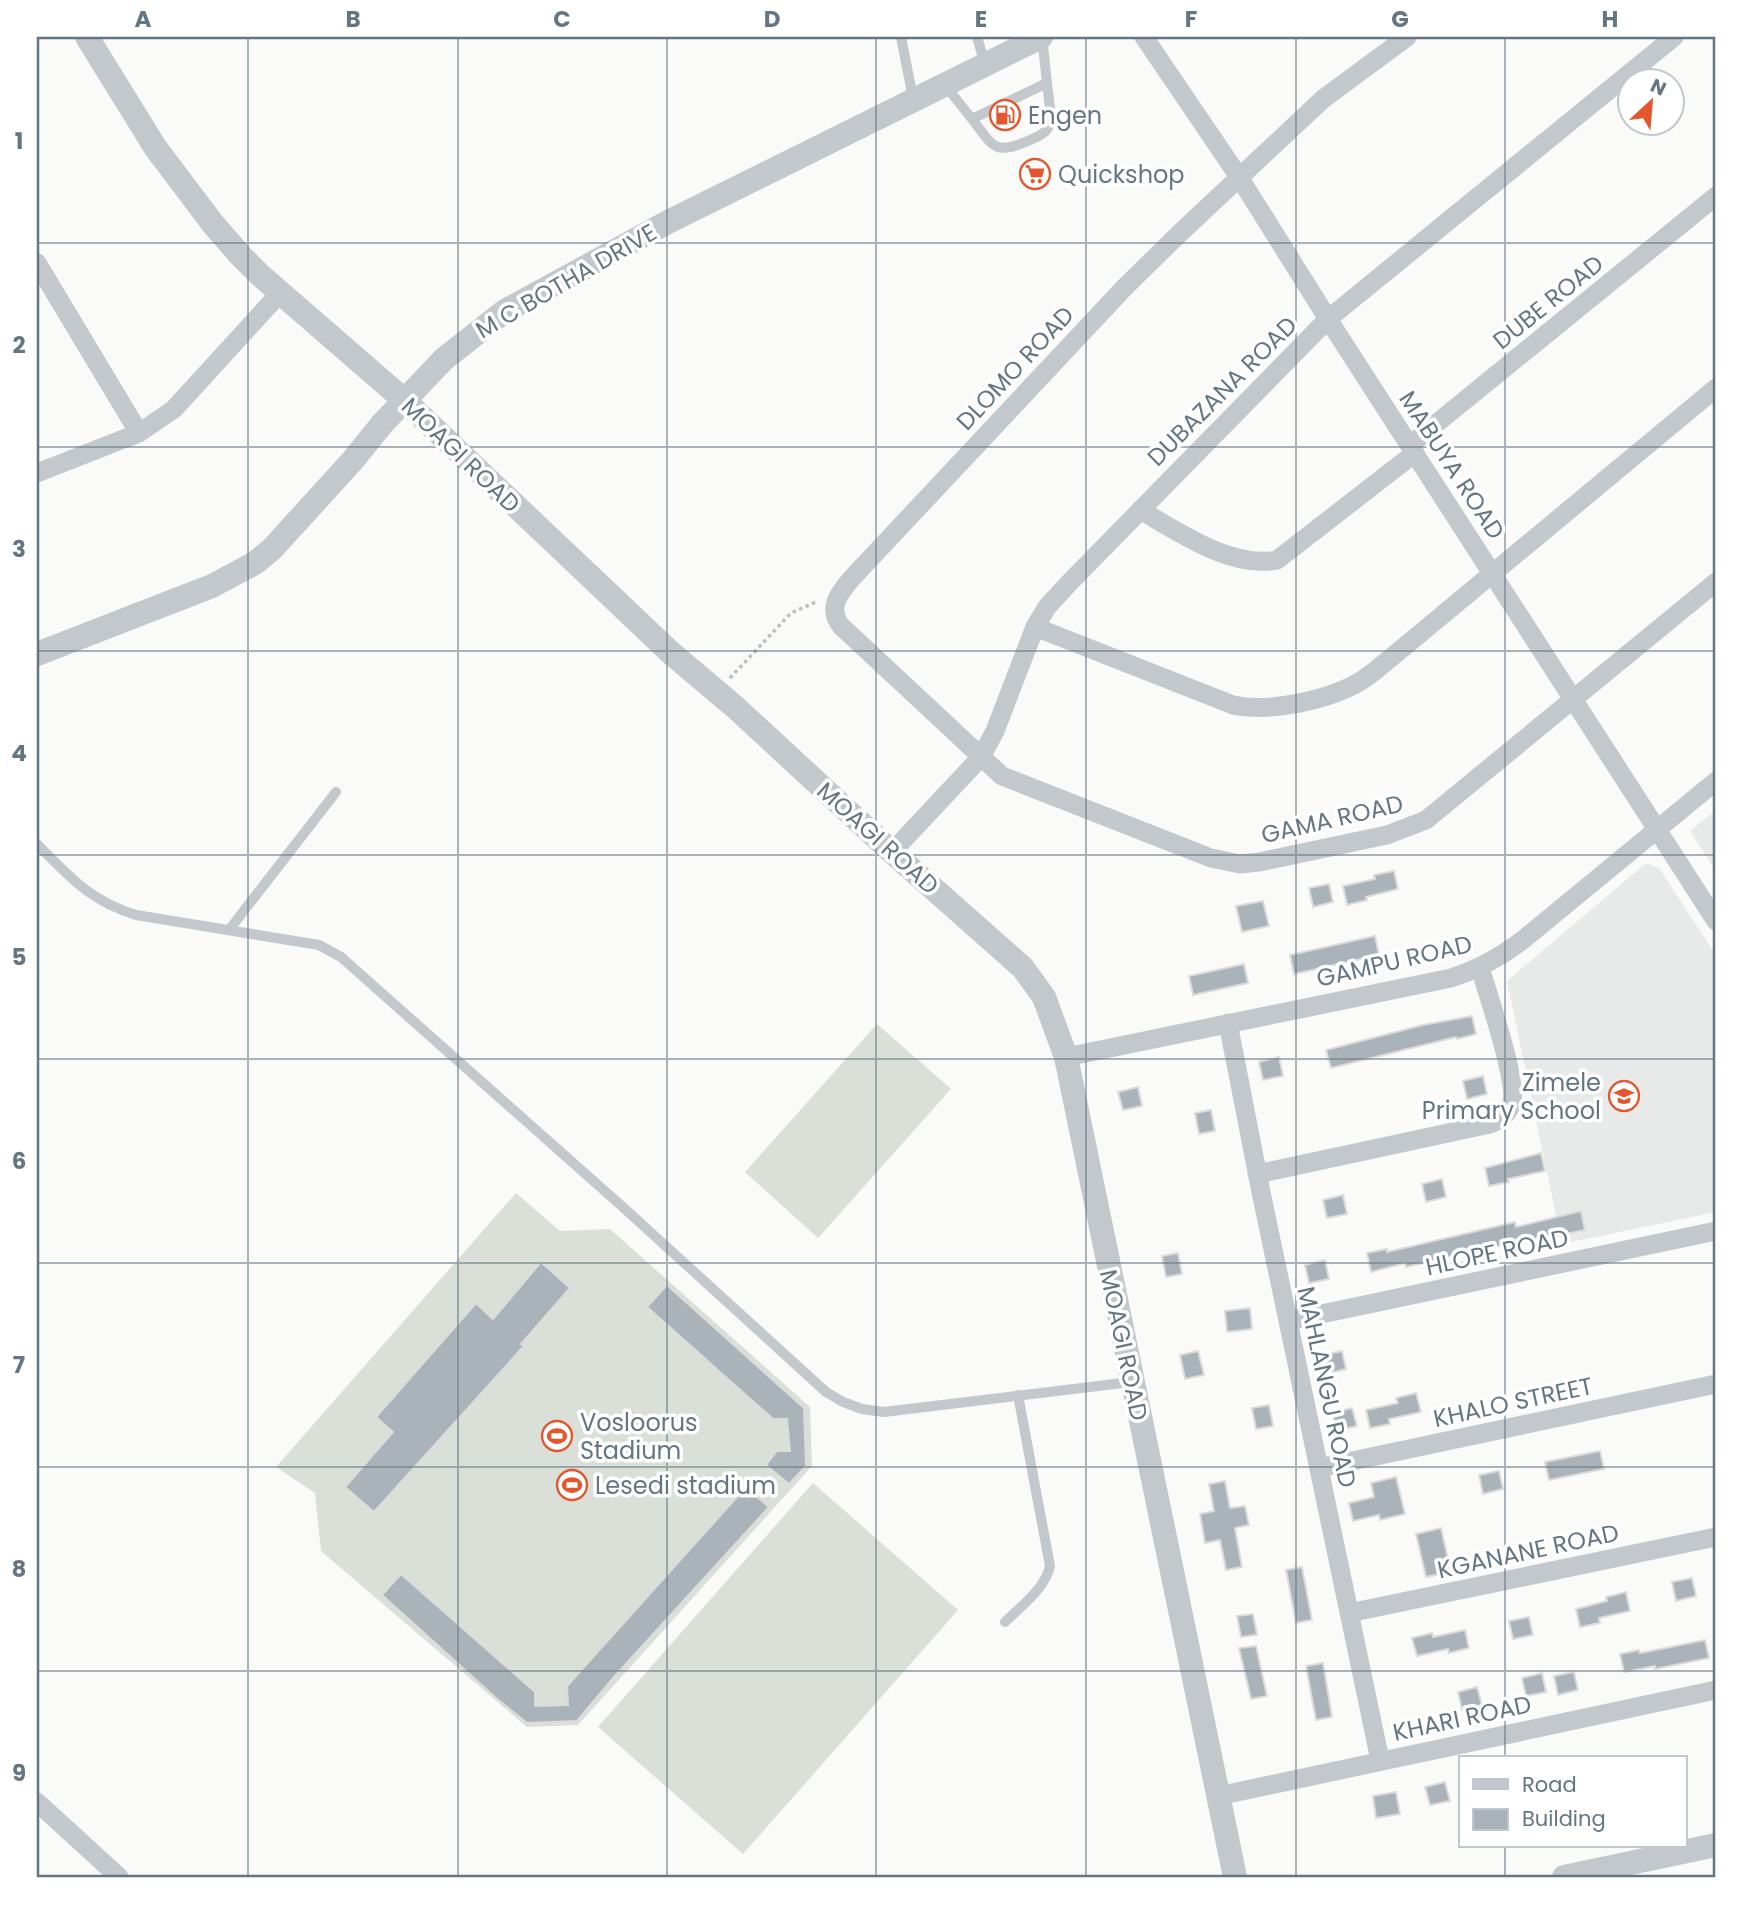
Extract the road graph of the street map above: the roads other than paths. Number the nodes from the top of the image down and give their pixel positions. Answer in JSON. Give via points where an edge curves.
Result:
{"nodes":[{"id":1,"x":87,"y":37,"type":"edge"},
{"id":2,"x":901,"y":37,"type":"edge"},
{"id":3,"x":977,"y":37,"type":"edge"},
{"id":4,"x":1042,"y":37,"type":"edge"},
{"id":5,"x":1144,"y":37,"type":"edge"},
{"id":6,"x":1407,"y":37,"type":"edge"},
{"id":7,"x":1674,"y":37,"type":"edge"},
{"id":8,"x":986,"y":65,"type":"junction"},
{"id":9,"x":1047,"y":83,"type":"junction"},
{"id":10,"x":945,"y":84,"type":"junction"},
{"id":11,"x":914,"y":100,"type":"junction"},
{"id":12,"x":972,"y":119,"type":"junction"},
{"id":13,"x":1239,"y":177,"type":"junction"},
{"id":14,"x":1716,"y":196,"type":"edge"},
{"id":15,"x":37,"y":263,"type":"edge"},
{"id":16,"x":280,"y":293,"type":"junction"},
{"id":17,"x":1328,"y":319,"type":"junction"},
{"id":18,"x":1716,"y":388,"type":"edge"},
{"id":19,"x":404,"y":400,"type":"junction"},
{"id":20,"x":139,"y":433,"type":"junction"},
{"id":21,"x":1413,"y":449,"type":"junction"},
{"id":22,"x":37,"y":473,"type":"edge"},
{"id":23,"x":1140,"y":510,"type":"junction"},
{"id":24,"x":1493,"y":573,"type":"junction"},
{"id":25,"x":1716,"y":582,"type":"edge"},
{"id":26,"x":1035,"y":627,"type":"junction"},
{"id":27,"x":37,"y":654,"type":"edge"},
{"id":28,"x":1573,"y":698,"type":"junction"},
{"id":29,"x":981,"y":757,"type":"junction"},
{"id":30,"x":1716,"y":781,"type":"edge"},
{"id":31,"x":336,"y":792,"type":"dead end"},
{"id":32,"x":1657,"y":830,"type":"junction"},
{"id":33,"x":37,"y":844,"type":"edge"},
{"id":34,"x":892,"y":852,"type":"junction"},
{"id":35,"x":1716,"y":921,"type":"edge"},
{"id":36,"x":229,"y":930,"type":"junction"},
{"id":37,"x":1480,"y":968,"type":"junction"},
{"id":38,"x":1228,"y":1023,"type":"junction"},
{"id":39,"x":1066,"y":1057,"type":"junction"},
{"id":40,"x":1257,"y":1174,"type":"junction"},
{"id":41,"x":1716,"y":1231,"type":"edge"},
{"id":42,"x":1288,"y":1321,"type":"junction"},
{"id":43,"x":1131,"y":1382,"type":"junction"},
{"id":44,"x":1716,"y":1384,"type":"edge"},
{"id":45,"x":1018,"y":1395,"type":"junction"},
{"id":46,"x":1320,"y":1468,"type":"junction"},
{"id":47,"x":1716,"y":1536,"type":"edge"},
{"id":48,"x":1349,"y":1613,"type":"junction"},
{"id":49,"x":1005,"y":1622,"type":"dead end"},
{"id":50,"x":1716,"y":1690,"type":"edge"},
{"id":51,"x":1380,"y":1760,"type":"junction"},
{"id":52,"x":1217,"y":1796,"type":"junction"},
{"id":53,"x":37,"y":1802,"type":"edge"},
{"id":54,"x":1716,"y":1846,"type":"edge"},
{"id":55,"x":119,"y":1877,"type":"edge"},
{"id":56,"x":1235,"y":1877,"type":"edge"},
{"id":57,"x":1564,"y":1877,"type":"edge"}],
"edges":[{"from":1,"to":16,"type":"street","name":"MOAGI ROAD","via":[[136,119],[201,209]]},
{"from":2,"to":11,"type":"lane"},
{"from":3,"to":8,"type":"lane"},
{"from":4,"to":8,"type":"street","name":"M C BOTHA DRIVE"},
{"from":4,"to":9,"type":"lane"},
{"from":5,"to":13,"type":"street","name":"MABUYA ROAD"},
{"from":6,"to":13,"type":"street","name":"DLOMO ROAD","via":[[1324,99]]},
{"from":7,"to":17,"type":"street","name":"DUBAZANA ROAD"},
{"from":8,"to":10,"type":"street","name":"M C BOTHA DRIVE"},
{"from":9,"to":12,"type":"lane"},
{"from":9,"to":12,"type":"lane","via":[[1048,126],[1013,148],[995,146]]},
{"from":10,"to":11,"type":"street","name":"M C BOTHA DRIVE"},
{"from":10,"to":12,"type":"lane"},
{"from":11,"to":19,"type":"street","name":"M C BOTHA DRIVE","via":[[668,222],[515,305],[472,335]]},
{"from":13,"to":17,"type":"street","name":"MABUYA ROAD"},
{"from":13,"to":29,"type":"street","name":"DLOMO ROAD","via":[[1124,288],[839,595],[833,609],[841,626]]},
{"from":14,"to":21,"type":"street","name":"DUBE ROAD"},
{"from":15,"to":20,"type":"street"},
{"from":16,"to":19,"type":"street","name":"MOAGI ROAD"},
{"from":16,"to":20,"type":"street","via":[[174,409]]},
{"from":17,"to":21,"type":"street","name":"MABUYA ROAD"},
{"from":17,"to":23,"type":"street","name":"DUBAZANA ROAD"},
{"from":18,"to":24,"type":"street"},
{"from":19,"to":27,"type":"street","name":"M C BOTHA DRIVE","via":[[255,564],[212,586]]},
{"from":19,"to":34,"type":"street","name":"MOAGI ROAD","via":[[671,653]]},
{"from":20,"to":22,"type":"street"},
{"from":21,"to":23,"type":"street","name":"DUBE ROAD","via":[[1293,549],[1265,562],[1226,554]]},
{"from":21,"to":24,"type":"street","name":"MABUYA ROAD"},
{"from":23,"to":26,"type":"street","name":"DUBAZANA ROAD","via":[[1051,602]]},
{"from":24,"to":26,"type":"street","via":[[1361,681],[1335,693],[1268,708],[1226,703]]},
{"from":24,"to":28,"type":"street","name":"MABUYA ROAD"},
{"from":25,"to":28,"type":"street","name":"GAMA ROAD"},
{"from":26,"to":29,"type":"street","name":"DUBAZANA ROAD"},
{"from":28,"to":29,"type":"street","name":"GAMA ROAD","via":[[1419,824],[1387,835],[1250,863],[1218,860],[1015,782]]},
{"from":28,"to":32,"type":"street","name":"MABUYA ROAD"},
{"from":29,"to":34,"type":"street","name":"DUBAZANA ROAD"},
{"from":30,"to":32,"type":"street","name":"GAMPU ROAD"},
{"from":31,"to":36,"type":"lane"},
{"from":32,"to":35,"type":"street","name":"MABUYA ROAD"},
{"from":32,"to":37,"type":"street","name":"GAMPU ROAD","via":[[1524,939]]},
{"from":33,"to":36,"type":"lane","via":[[77,884],[113,908]]},
{"from":34,"to":39,"type":"street","name":"MOAGI ROAD","via":[[1033,980],[1048,1005]]},
{"from":36,"to":45,"type":"lane","via":[[319,945],[341,957],[826,1392],[862,1409],[884,1412]]},
{"from":37,"to":38,"type":"street","name":"GAMPU ROAD","via":[[1451,978]]},
{"from":37,"to":40,"type":"street","via":[[1513,1097],[1500,1119]]},
{"from":38,"to":39,"type":"street","name":"GAMPU ROAD"},
{"from":38,"to":40,"type":"street","name":"MAHLANGU ROAD"},
{"from":39,"to":43,"type":"street","name":"MOAGI ROAD"},
{"from":40,"to":42,"type":"street","name":"MAHLANGU ROAD"},
{"from":41,"to":42,"type":"street","name":"HLOPE ROAD"},
{"from":42,"to":46,"type":"street","name":"MAHLANGU ROAD"},
{"from":43,"to":45,"type":"lane"},
{"from":43,"to":52,"type":"street","name":"MOAGI ROAD"},
{"from":44,"to":46,"type":"street","name":"KHALO STREET"},
{"from":45,"to":49,"type":"lane","via":[[1050,1566],[1041,1586]]},
{"from":46,"to":48,"type":"street","name":"MAHLANGU ROAD"},
{"from":47,"to":48,"type":"street","name":"KGANANE ROAD"},
{"from":48,"to":51,"type":"street","name":"MAHLANGU ROAD"},
{"from":50,"to":51,"type":"street","name":"KHARI ROAD"},
{"from":51,"to":52,"type":"street","name":"KHARI ROAD"},
{"from":52,"to":56,"type":"street","name":"MOAGI ROAD"},
{"from":53,"to":55,"type":"street"},
{"from":54,"to":57,"type":"street"}]}
